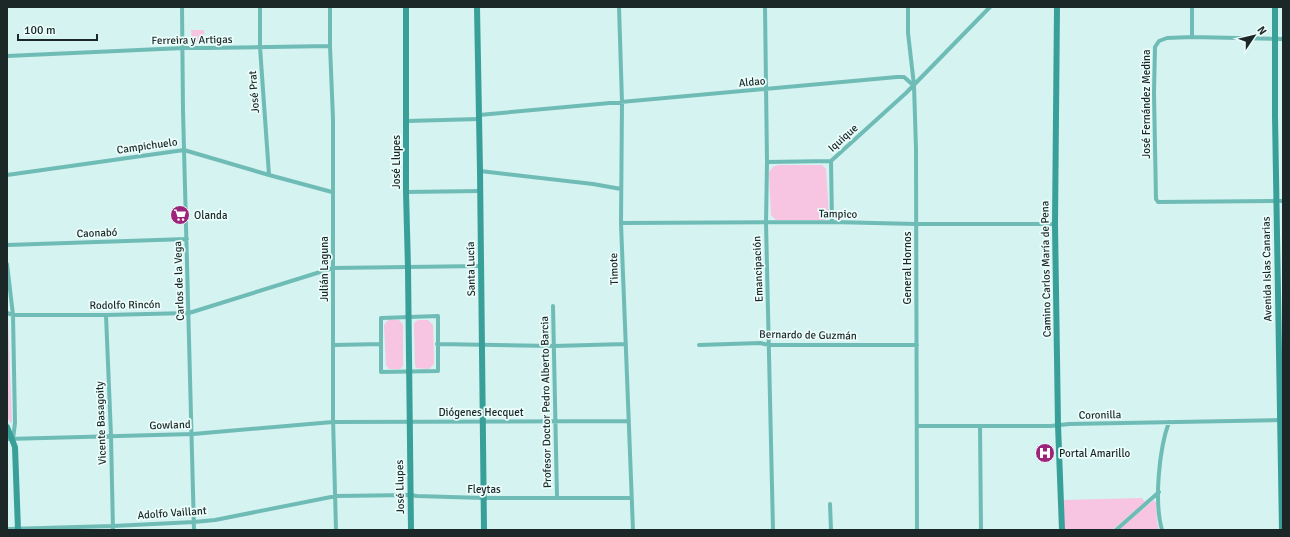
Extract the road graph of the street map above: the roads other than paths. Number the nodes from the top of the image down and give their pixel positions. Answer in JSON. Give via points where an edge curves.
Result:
{"nodes":[{"id":1,"x":182,"y":7,"type":"edge"},
{"id":2,"x":260,"y":7,"type":"edge"},
{"id":3,"x":330,"y":7,"type":"edge"},
{"id":4,"x":406,"y":7,"type":"edge"},
{"id":5,"x":477,"y":7,"type":"edge"},
{"id":6,"x":619,"y":7,"type":"edge"},
{"id":7,"x":765,"y":7,"type":"edge"},
{"id":8,"x":908,"y":7,"type":"edge"},
{"id":9,"x":990,"y":7,"type":"edge"},
{"id":10,"x":1057,"y":7,"type":"edge"},
{"id":11,"x":1192,"y":7,"type":"edge"},
{"id":12,"x":1276,"y":7,"type":"edge"},
{"id":13,"x":1192,"y":37,"type":"junction"},
{"id":14,"x":1276,"y":39,"type":"junction"},
{"id":15,"x":1283,"y":39,"type":"edge"},
{"id":16,"x":330,"y":46,"type":"junction"},
{"id":17,"x":260,"y":47,"type":"junction"},
{"id":18,"x":183,"y":48,"type":"junction"},
{"id":19,"x":7,"y":56,"type":"edge"},
{"id":20,"x":914,"y":85,"type":"junction"},
{"id":21,"x":766,"y":89,"type":"junction"},
{"id":22,"x":622,"y":102,"type":"junction"},
{"id":23,"x":479,"y":117,"type":"junction"},
{"id":24,"x":407,"y":121,"type":"junction"},
{"id":25,"x":184,"y":150,"type":"junction"},
{"id":26,"x":831,"y":161,"type":"junction"},
{"id":27,"x":767,"y":162,"type":"junction"},
{"id":28,"x":480,"y":171,"type":"junction"},
{"id":29,"x":7,"y":175,"type":"edge"},
{"id":30,"x":269,"y":176,"type":"junction"},
{"id":31,"x":621,"y":189,"type":"junction"},
{"id":32,"x":480,"y":191,"type":"junction"},
{"id":33,"x":332,"y":192,"type":"junction"},
{"id":34,"x":406,"y":192,"type":"junction"},
{"id":35,"x":1280,"y":201,"type":"edge"},
{"id":36,"x":832,"y":222,"type":"junction"},
{"id":37,"x":621,"y":223,"type":"junction"},
{"id":38,"x":766,"y":223,"type":"junction"},
{"id":39,"x":916,"y":224,"type":"junction"},
{"id":40,"x":1055,"y":224,"type":"junction"},
{"id":41,"x":187,"y":239,"type":"junction"},
{"id":42,"x":7,"y":245,"type":"edge"},
{"id":43,"x":7,"y":264,"type":"edge"},
{"id":44,"x":482,"y":266,"type":"junction"},
{"id":45,"x":333,"y":268,"type":"junction"},
{"id":46,"x":408,"y":268,"type":"junction"},
{"id":47,"x":553,"y":306,"type":"dead end"},
{"id":48,"x":189,"y":312,"type":"junction"},
{"id":49,"x":7,"y":313,"type":"edge"},
{"id":50,"x":106,"y":315,"type":"junction"},
{"id":51,"x":13,"y":316,"type":"junction"},
{"id":52,"x":409,"y":317,"type":"junction"},
{"id":53,"x":381,"y":344,"type":"junction"},
{"id":54,"x":438,"y":344,"type":"junction"},
{"id":55,"x":626,"y":344,"type":"junction"},
{"id":56,"x":699,"y":344,"type":"dead end"},
{"id":57,"x":334,"y":345,"type":"junction"},
{"id":58,"x":482,"y":345,"type":"junction"},
{"id":59,"x":769,"y":345,"type":"junction"},
{"id":60,"x":917,"y":345,"type":"junction"},
{"id":61,"x":554,"y":346,"type":"junction"},
{"id":62,"x":408,"y":372,"type":"junction"},
{"id":63,"x":556,"y":420,"type":"junction"},
{"id":64,"x":1281,"y":420,"type":"edge"},
{"id":65,"x":409,"y":421,"type":"junction"},
{"id":66,"x":483,"y":421,"type":"junction"},
{"id":67,"x":628,"y":421,"type":"junction"},
{"id":68,"x":333,"y":422,"type":"junction"},
{"id":69,"x":1170,"y":422,"type":"junction"},
{"id":70,"x":1058,"y":425,"type":"junction"},
{"id":71,"x":917,"y":426,"type":"junction"},
{"id":72,"x":980,"y":426,"type":"junction"},
{"id":73,"x":7,"y":427,"type":"edge"},
{"id":74,"x":192,"y":434,"type":"junction"},
{"id":75,"x":111,"y":436,"type":"junction"},
{"id":76,"x":10,"y":439,"type":"edge"},
{"id":77,"x":1158,"y":492,"type":"junction"},
{"id":78,"x":410,"y":495,"type":"junction"},
{"id":79,"x":336,"y":496,"type":"junction"},
{"id":80,"x":557,"y":497,"type":"junction"},
{"id":81,"x":483,"y":498,"type":"junction"},
{"id":82,"x":632,"y":498,"type":"junction"},
{"id":83,"x":830,"y":504,"type":"dead end"},
{"id":84,"x":194,"y":522,"type":"junction"},
{"id":85,"x":113,"y":528,"type":"edge"},
{"id":86,"x":7,"y":529,"type":"edge"},
{"id":87,"x":18,"y":529,"type":"edge"},
{"id":88,"x":194,"y":530,"type":"edge"},
{"id":89,"x":336,"y":530,"type":"edge"},
{"id":90,"x":411,"y":530,"type":"edge"},
{"id":91,"x":484,"y":530,"type":"edge"},
{"id":92,"x":633,"y":530,"type":"edge"},
{"id":93,"x":773,"y":530,"type":"edge"},
{"id":94,"x":831,"y":530,"type":"edge"},
{"id":95,"x":917,"y":530,"type":"edge"},
{"id":96,"x":981,"y":530,"type":"edge"},
{"id":97,"x":1062,"y":530,"type":"edge"},
{"id":98,"x":1116,"y":530,"type":"edge"},
{"id":99,"x":1162,"y":530,"type":"edge"},
{"id":100,"x":1282,"y":530,"type":"edge"}],
"edges":[{"from":1,"to":18,"type":"street","name":"Carlos de la Vega"},
{"from":2,"to":17,"type":"street","name":"José Prat"},
{"from":3,"to":16,"type":"street","name":"Julián Laguna"},
{"from":4,"to":24,"type":"street","name":"José Llupes"},
{"from":5,"to":23,"type":"street","name":"Santa Lucía"},
{"from":6,"to":22,"type":"street","name":"Timote"},
{"from":7,"to":21,"type":"street","name":"Emancipación"},
{"from":8,"to":20,"type":"street","name":"General Hornos"},
{"from":9,"to":20,"type":"street"},
{"from":10,"to":40,"type":"street","name":"Camino Carlos María de Pena"},
{"from":11,"to":13,"type":"street"},
{"from":12,"to":14,"type":"street","name":"Avenida Islas Canarias"},
{"from":13,"to":14,"type":"street","name":"José Fernández Medina"},
{"from":13,"to":35,"type":"street","name":"José Fernández Medina","via":[[1162,39],[1155,47],[1156,199],[1158,202]]},
{"from":14,"to":15,"type":"street","name":"José Fernández Medina"},
{"from":14,"to":35,"type":"street","name":"Avenida Islas Canarias","via":[[1275,116]]},
{"from":16,"to":17,"type":"street","name":"Ferreira y Artigas"},
{"from":16,"to":33,"type":"street","name":"Julián Laguna"},
{"from":17,"to":18,"type":"street","name":"Ferreira y Artigas"},
{"from":17,"to":30,"type":"street","name":"José Prat"},
{"from":18,"to":19,"type":"street","name":"Ferreira y Artigas"},
{"from":18,"to":25,"type":"street","name":"Carlos de la Vega"},
{"from":20,"to":21,"type":"street","name":"Aldao","via":[[904,77],[897,77]]},
{"from":20,"to":26,"type":"street","name":"Iquique"},
{"from":20,"to":39,"type":"street","name":"General Hornos"},
{"from":21,"to":22,"type":"street","name":"Aldao"},
{"from":21,"to":27,"type":"street","name":"Emancipación"},
{"from":22,"to":23,"type":"street","name":"Aldao"},
{"from":22,"to":31,"type":"street","name":"Timote"},
{"from":23,"to":24,"type":"street","name":"Aldao"},
{"from":23,"to":28,"type":"street","name":"Santa Lucía"},
{"from":24,"to":34,"type":"street","name":"José Llupes"},
{"from":25,"to":29,"type":"street","name":"Campichuelo"},
{"from":25,"to":30,"type":"street","name":"Campichuelo"},
{"from":25,"to":41,"type":"street","name":"Carlos de la Vega"},
{"from":26,"to":27,"type":"street","name":"Iquique"},
{"from":26,"to":36,"type":"street"},
{"from":27,"to":38,"type":"street","name":"Emancipación"},
{"from":28,"to":31,"type":"street"},
{"from":28,"to":32,"type":"street","name":"Santa Lucía"},
{"from":30,"to":33,"type":"street","name":"Campichuelo"},
{"from":31,"to":37,"type":"street","name":"Timote"},
{"from":32,"to":34,"type":"street"},
{"from":32,"to":44,"type":"street","name":"Santa Lucía"},
{"from":33,"to":45,"type":"street","name":"Julián Laguna"},
{"from":34,"to":46,"type":"street","name":"José Llupes"},
{"from":35,"to":64,"type":"street","name":"Avenida Islas Canarias"},
{"from":36,"to":38,"type":"street","name":"Tampico"},
{"from":36,"to":39,"type":"street","name":"Tampico"},
{"from":37,"to":38,"type":"street","name":"Tampico"},
{"from":37,"to":55,"type":"street","name":"Timote"},
{"from":38,"to":59,"type":"street","name":"Emancipación"},
{"from":39,"to":40,"type":"street","name":"Tampico"},
{"from":39,"to":60,"type":"street","name":"General Hornos"},
{"from":40,"to":70,"type":"street","name":"Camino Carlos María de Pena"},
{"from":41,"to":42,"type":"street","name":"Caonabó"},
{"from":41,"to":48,"type":"street","name":"Carlos de la Vega"},
{"from":43,"to":51,"type":"street"},
{"from":44,"to":46,"type":"street","name":"Rodolfo Rincón"},
{"from":44,"to":58,"type":"street","name":"Santa Lucía"},
{"from":45,"to":46,"type":"street","name":"Rodolfo Rincón"},
{"from":45,"to":48,"type":"street","name":"Rodolfo Rincón"},
{"from":45,"to":57,"type":"street","name":"Julián Laguna"},
{"from":46,"to":52,"type":"street","name":"José Llupes"},
{"from":47,"to":61,"type":"street","name":"Profesor Doctor Pedro Alberto Barcia"},
{"from":48,"to":50,"type":"street","name":"Rodolfo Rincón"},
{"from":48,"to":74,"type":"street","name":"Carlos de la Vega"},
{"from":49,"to":51,"type":"street","name":"Rodolfo Rincón"},
{"from":50,"to":51,"type":"street","name":"Rodolfo Rincón"},
{"from":50,"to":75,"type":"street","name":"Vicente Basagoity"},
{"from":51,"to":76,"type":"street","via":[[15,424]]},
{"from":52,"to":53,"type":"street","via":[[381,318]]},
{"from":52,"to":54,"type":"street","via":[[438,316]]},
{"from":52,"to":62,"type":"street","name":"José Llupes"},
{"from":53,"to":57,"type":"street"},
{"from":53,"to":62,"type":"street","via":[[382,372]]},
{"from":54,"to":58,"type":"street"},
{"from":54,"to":62,"type":"street","via":[[438,371]]},
{"from":55,"to":61,"type":"street"},
{"from":55,"to":67,"type":"street","name":"Timote"},
{"from":56,"to":59,"type":"street","name":"Bernardo de Guzmán"},
{"from":57,"to":68,"type":"street","name":"Julián Laguna"},
{"from":58,"to":61,"type":"street"},
{"from":58,"to":66,"type":"street","name":"Santa Lucía"},
{"from":59,"to":60,"type":"street","name":"Bernardo de Guzmán"},
{"from":59,"to":93,"type":"street","name":"Emancipación"},
{"from":60,"to":71,"type":"street","name":"General Hornos"},
{"from":61,"to":63,"type":"street","name":"Profesor Doctor Pedro Alberto Barcia"},
{"from":62,"to":65,"type":"street","name":"José Llupes"},
{"from":63,"to":66,"type":"street","name":"Diógenes Hecquet"},
{"from":63,"to":67,"type":"street","name":"Diógenes Hecquet"},
{"from":63,"to":80,"type":"street","name":"Profesor Doctor Pedro Alberto Barcia"},
{"from":64,"to":69,"type":"street","name":"Coronilla"},
{"from":64,"to":100,"type":"street","name":"Avenida Islas Canarias"},
{"from":65,"to":66,"type":"street","name":"Diógenes Hecquet"},
{"from":65,"to":68,"type":"street","name":"Diógenes Hecquet"},
{"from":65,"to":78,"type":"street","name":"José Llupes"},
{"from":66,"to":81,"type":"street","name":"Santa Lucía"},
{"from":67,"to":82,"type":"street","name":"Timote"},
{"from":68,"to":74,"type":"street","name":"Gowland"},
{"from":68,"to":79,"type":"street","name":"Julián Laguna"},
{"from":69,"to":70,"type":"street","name":"Coronilla"},
{"from":69,"to":77,"type":"street","via":[[1162,448]]},
{"from":70,"to":72,"type":"street","name":"Coronilla"},
{"from":70,"to":97,"type":"street","name":"Camino Carlos María de Pena"},
{"from":71,"to":72,"type":"street","name":"Coronilla"},
{"from":71,"to":95,"type":"street","name":"General Hornos"},
{"from":72,"to":96,"type":"street"},
{"from":73,"to":76,"type":"street"},
{"from":74,"to":75,"type":"street","name":"Gowland"},
{"from":74,"to":84,"type":"street","name":"Carlos de la Vega"},
{"from":75,"to":76,"type":"street","name":"Gowland"},
{"from":75,"to":85,"type":"street","name":"Vicente Basagoity"},
{"from":76,"to":87,"type":"street","via":[[15,456]]},
{"from":77,"to":98,"type":"street"},
{"from":77,"to":99,"type":"street"},
{"from":78,"to":79,"type":"street","name":"Fleytas"},
{"from":78,"to":81,"type":"street","name":"Fleytas"},
{"from":78,"to":90,"type":"street","name":"José Llupes"},
{"from":79,"to":84,"type":"street","name":"Adolfo Vaillant"},
{"from":79,"to":89,"type":"street","name":"Julián Laguna"},
{"from":80,"to":81,"type":"street","name":"Fleytas"},
{"from":80,"to":82,"type":"street","name":"Fleytas"},
{"from":81,"to":91,"type":"street","name":"Santa Lucía"},
{"from":82,"to":92,"type":"street","name":"Timote"},
{"from":83,"to":94,"type":"street"},
{"from":84,"to":85,"type":"street","name":"Adolfo Vaillant"},
{"from":84,"to":88,"type":"street","name":"Carlos de la Vega"},
{"from":85,"to":87,"type":"street","name":"Adolfo Vaillant"},
{"from":86,"to":87,"type":"street","name":"Adolfo Vaillant"}]}
